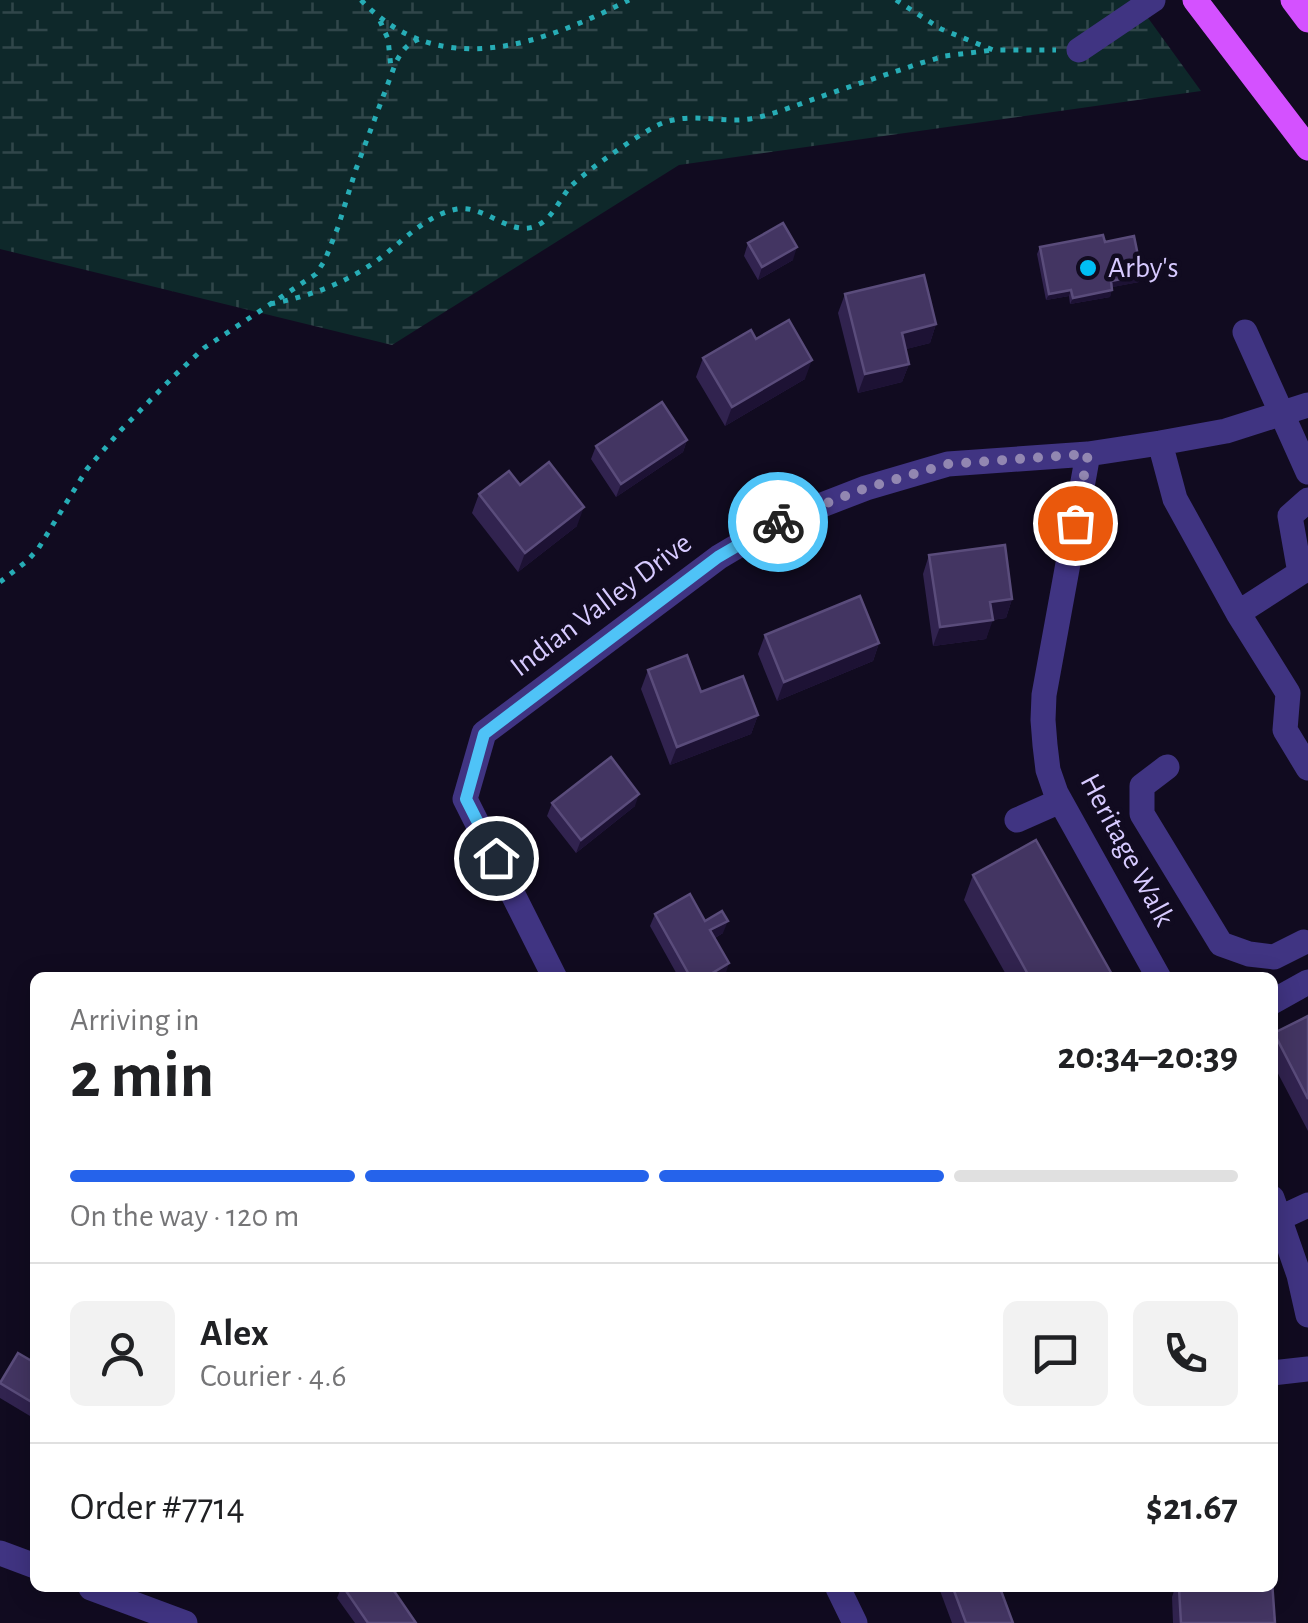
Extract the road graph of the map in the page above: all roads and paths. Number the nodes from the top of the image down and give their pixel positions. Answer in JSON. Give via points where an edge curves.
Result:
{"nodes":[{"id":1,"x":361,"y":0,"type":"edge"},
{"id":2,"x":629,"y":0,"type":"edge"},
{"id":3,"x":896,"y":0,"type":"edge"},
{"id":4,"x":1153,"y":0,"type":"edge"},
{"id":5,"x":1195,"y":0,"type":"edge"},
{"id":6,"x":378,"y":18,"type":"junction"},
{"id":7,"x":419,"y":39,"type":"junction"},
{"id":8,"x":993,"y":50,"type":"junction"},
{"id":9,"x":1079,"y":50,"type":"joint"},
{"id":10,"x":390,"y":76,"type":"junction"},
{"id":11,"x":1308,"y":148,"type":"edge"},
{"id":12,"x":270,"y":304,"type":"junction"},
{"id":13,"x":1246,"y":332,"type":"dead end"},
{"id":14,"x":1308,"y":405,"type":"edge"},
{"id":15,"x":1281,"y":415,"type":"junction"},
{"id":16,"x":1160,"y":444,"type":"junction"},
{"id":17,"x":1088,"y":454,"type":"junction"},
{"id":18,"x":1308,"y":472,"type":"edge"},
{"id":19,"x":1308,"y":500,"type":"edge"},
{"id":20,"x":1304,"y":571,"type":"edge"},
{"id":21,"x":0,"y":582,"type":"edge"},
{"id":22,"x":1238,"y":613,"type":"junction"},
{"id":23,"x":1168,"y":767,"type":"dead end"},
{"id":24,"x":1308,"y":768,"type":"edge"},
{"id":25,"x":1060,"y":800,"type":"junction"},
{"id":26,"x":1017,"y":820,"type":"dead end"},
{"id":27,"x":1304,"y":942,"type":"dead end"},
{"id":28,"x":553,"y":972,"type":"edge"},
{"id":29,"x":1156,"y":972,"type":"edge"},
{"id":30,"x":1308,"y":982,"type":"edge"},
{"id":31,"x":1278,"y":999,"type":"edge"},
{"id":32,"x":1308,"y":1206,"type":"edge"},
{"id":33,"x":1278,"y":1208,"type":"edge"},
{"id":34,"x":1278,"y":1214,"type":"edge"},
{"id":35,"x":1308,"y":1315,"type":"edge"},
{"id":36,"x":1308,"y":1368,"type":"edge"},
{"id":37,"x":1278,"y":1371,"type":"edge"},
{"id":38,"x":0,"y":1553,"type":"edge"},
{"id":39,"x":30,"y":1564,"type":"edge"},
{"id":40,"x":102,"y":1592,"type":"edge"},
{"id":41,"x":840,"y":1592,"type":"edge"},
{"id":42,"x":184,"y":1623,"type":"edge"},
{"id":43,"x":854,"y":1623,"type":"edge"}],
"edges":[{"from":1,"to":6,"type":"path"},
{"from":2,"to":7,"type":"path","via":[[564,30],[500,48]]},
{"from":3,"to":8,"type":"path","via":[[941,30]]},
{"from":4,"to":9,"type":"street"},
{"from":5,"to":11,"type":"main road"},
{"from":6,"to":7,"type":"path"},
{"from":6,"to":10,"type":"path","via":[[391,50]]},
{"from":7,"to":10,"type":"path","via":[[403,50]]},
{"from":8,"to":9,"type":"path"},
{"from":8,"to":12,"type":"path","via":[[945,56],[750,119],[676,118],[571,186],[543,222],[522,228],[456,209],[341,281]]},
{"from":10,"to":12,"type":"path","via":[[325,260],[316,274]]},
{"from":12,"to":21,"type":"path","via":[[204,348],[121,430],[87,469],[38,549]]},
{"from":13,"to":15,"type":"street"},
{"from":14,"to":15,"type":"street","name":"Indian Valley Drive"},
{"from":15,"to":16,"type":"street","name":"Indian Valley Drive"},
{"from":15,"to":18,"type":"street"},
{"from":16,"to":17,"type":"street","name":"Indian Valley Drive"},
{"from":16,"to":22,"type":"street","via":[[1175,499]]},
{"from":17,"to":25,"type":"street","name":"Heritage Walk","via":[[1044,695],[1048,770]]},
{"from":17,"to":28,"type":"street","name":"Indian Valley Drive","via":[[948,464],[778,522],[718,557],[484,734],[466,799]]},
{"from":19,"to":20,"type":"street","via":[[1290,516]]},
{"from":20,"to":22,"type":"street"},
{"from":22,"to":24,"type":"street","via":[[1288,694],[1286,730]]},
{"from":23,"to":27,"type":"street","via":[[1142,786],[1142,814],[1221,944],[1274,957]]},
{"from":25,"to":26,"type":"street"},
{"from":25,"to":29,"type":"street","name":"Heritage Walk"},
{"from":30,"to":31,"type":"street"},
{"from":32,"to":33,"type":"street"},
{"from":34,"to":35,"type":"street"},
{"from":36,"to":37,"type":"street"},
{"from":38,"to":39,"type":"street"},
{"from":40,"to":42,"type":"street"},
{"from":41,"to":43,"type":"street"}]}
